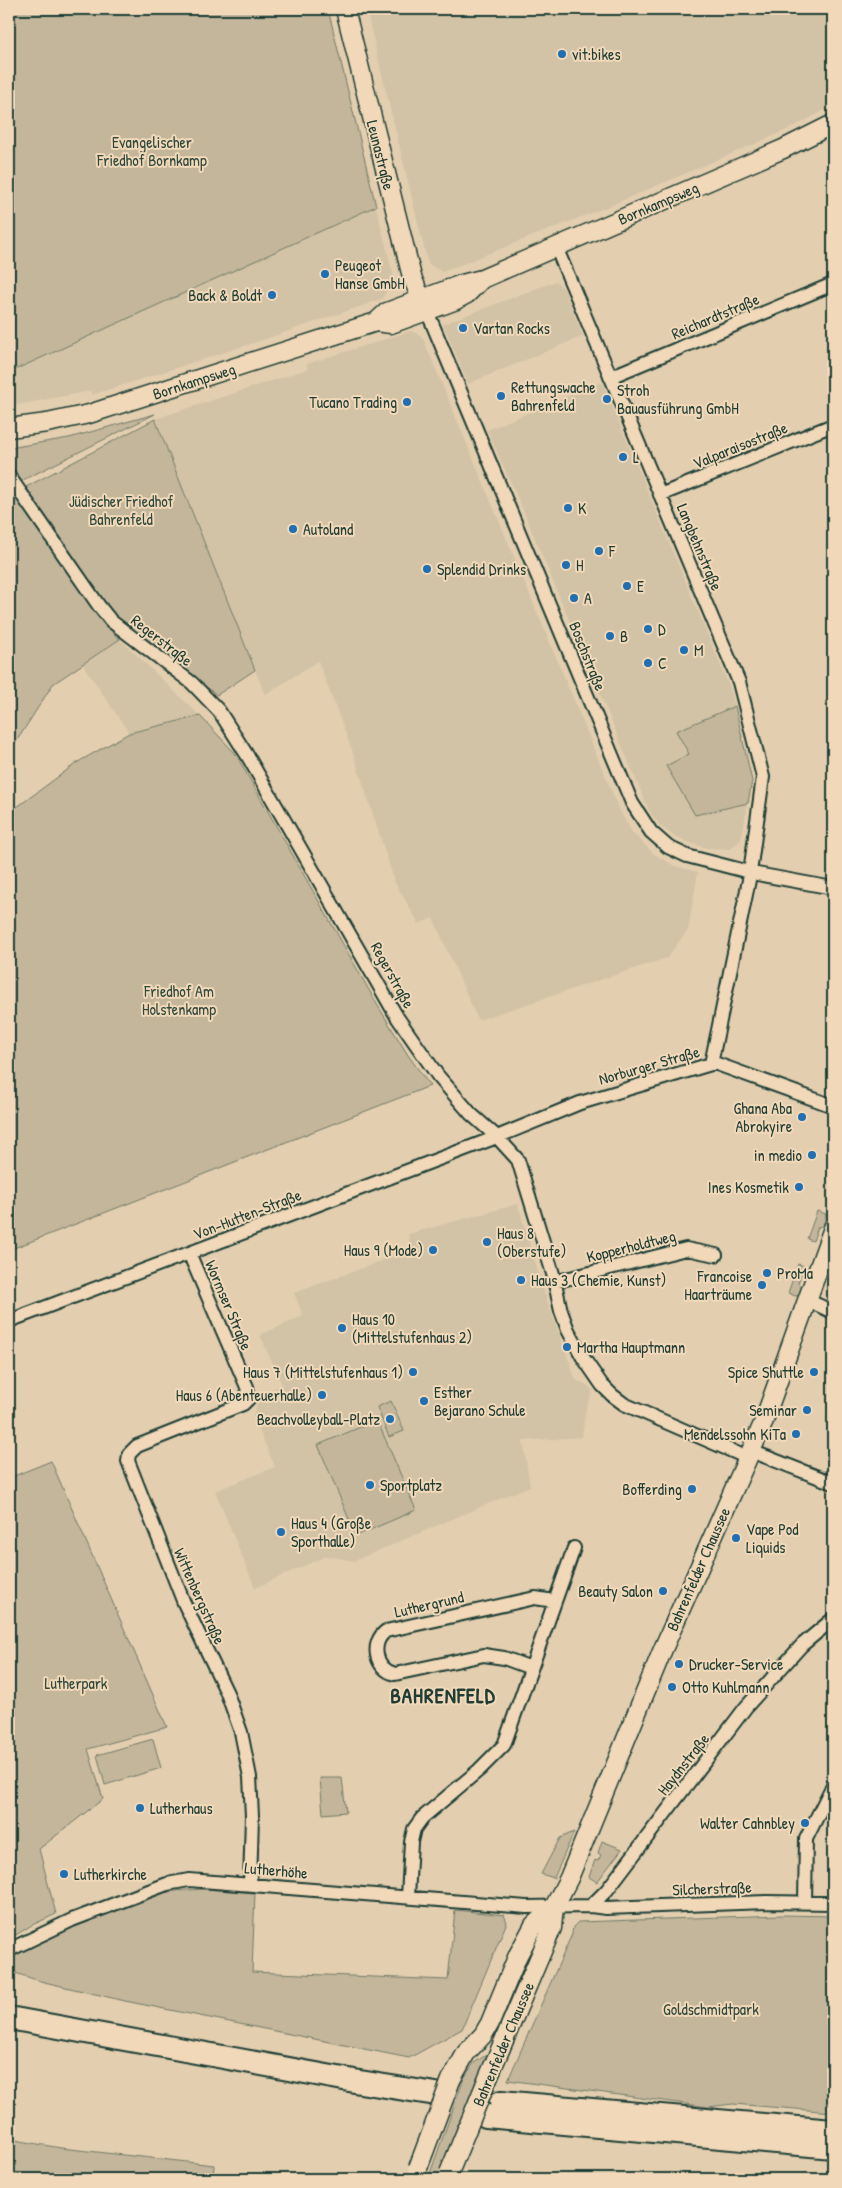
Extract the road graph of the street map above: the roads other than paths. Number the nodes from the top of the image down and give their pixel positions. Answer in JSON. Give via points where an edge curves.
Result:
{"nodes":[{"id":1,"x":345,"y":9,"type":"edge"},
{"id":2,"x":833,"y":124,"type":"edge"},
{"id":3,"x":556,"y":247,"type":"junction"},
{"id":4,"x":833,"y":284,"type":"edge"},
{"id":5,"x":424,"y":305,"type":"junction"},
{"id":6,"x":610,"y":377,"type":"junction"},
{"id":7,"x":833,"y":425,"type":"edge"},
{"id":8,"x":9,"y":428,"type":"edge"},
{"id":9,"x":10,"y":482,"type":"edge"},
{"id":10,"x":660,"y":495,"type":"junction"},
{"id":11,"x":749,"y":872,"type":"junction"},
{"id":12,"x":833,"y":888,"type":"edge"},
{"id":13,"x":711,"y":1064,"type":"junction"},
{"id":14,"x":833,"y":1106,"type":"edge"},
{"id":15,"x":497,"y":1137,"type":"junction"},
{"id":16,"x":833,"y":1228,"type":"edge"},
{"id":17,"x":189,"y":1253,"type":"junction"},
{"id":18,"x":716,"y":1255,"type":"dead end"},
{"id":19,"x":554,"y":1282,"type":"junction"},
{"id":20,"x":807,"y":1300,"type":"junction"},
{"id":21,"x":833,"y":1312,"type":"edge"},
{"id":22,"x":9,"y":1321,"type":"edge"},
{"id":23,"x":249,"y":1398,"type":"joint"},
{"id":24,"x":750,"y":1455,"type":"junction"},
{"id":25,"x":833,"y":1483,"type":"edge"},
{"id":26,"x":574,"y":1548,"type":"dead end"},
{"id":27,"x":554,"y":1601,"type":"junction"},
{"id":28,"x":833,"y":1619,"type":"edge"},
{"id":29,"x":531,"y":1668,"type":"junction"},
{"id":30,"x":833,"y":1785,"type":"edge"},
{"id":31,"x":250,"y":1884,"type":"junction"},
{"id":32,"x":408,"y":1898,"type":"junction"},
{"id":33,"x":804,"y":1902,"type":"junction"},
{"id":34,"x":833,"y":1902,"type":"edge"},
{"id":35,"x":591,"y":1906,"type":"junction"},
{"id":36,"x":554,"y":1907,"type":"junction"},
{"id":37,"x":9,"y":1950,"type":"edge"},
{"id":38,"x":9,"y":2018,"type":"edge"},
{"id":39,"x":9,"y":2033,"type":"edge"},
{"id":40,"x":440,"y":2094,"type":"junction"},
{"id":41,"x":487,"y":2100,"type":"junction"},
{"id":42,"x":833,"y":2131,"type":"edge"},
{"id":43,"x":833,"y":2147,"type":"edge"},
{"id":44,"x":417,"y":2174,"type":"edge"},
{"id":45,"x":448,"y":2176,"type":"edge"}],
"edges":[{"from":1,"to":5,"type":"main road","name":"Leunastraße","via":[[412,277]]},
{"from":2,"to":3,"type":"main road","name":"Bornkampsweg","via":[[774,153]]},
{"from":3,"to":5,"type":"main road","name":"Bornkampsweg","via":[[482,279],[462,284]]},
{"from":3,"to":6,"type":"street","name":"Langbehnstraße"},
{"from":4,"to":6,"type":"street","name":"Reichardtstraße"},
{"from":5,"to":8,"type":"main road","name":"Bornkampsweg","via":[[387,312],[376,322],[89,414]]},
{"from":5,"to":11,"type":"street","name":"Boschstraße","via":[[633,806],[651,832],[668,847],[687,856]]},
{"from":6,"to":10,"type":"street","name":"Langbehnstraße"},
{"from":7,"to":10,"type":"street","name":"Valparaisostraße"},
{"from":9,"to":15,"type":"street","name":"Regerstraße","via":[[111,621],[192,683],[219,710],[402,1024],[438,1076],[471,1114]]},
{"from":10,"to":11,"type":"street","name":"Langbehnstraße","via":[[745,700],[763,777]]},
{"from":11,"to":12,"type":"street","name":"Boschstraße"},
{"from":11,"to":13,"type":"street","name":"Norburger Straße"},
{"from":13,"to":14,"type":"street"},
{"from":13,"to":15,"type":"street","name":"Norburger Straße","via":[[580,1102]]},
{"from":15,"to":17,"type":"street","name":"Von-Hutten-Straße"},
{"from":15,"to":19,"type":"street","name":"Regerstraße","via":[[522,1169]]},
{"from":16,"to":20,"type":"main road","name":"Bahrenfelder Chaussee"},
{"from":17,"to":22,"type":"street","name":"Von-Hutten-Straße"},
{"from":17,"to":23,"type":"street","name":"Wormser Straße"},
{"from":18,"to":19,"type":"street","name":"Kopperholdtweg","via":[[686,1249]]},
{"from":19,"to":24,"type":"street","name":"Regerstraße","via":[[568,1330],[612,1396],[624,1404]]},
{"from":20,"to":21,"type":"street"},
{"from":20,"to":24,"type":"main road","name":"Bahrenfelder Chaussee"},
{"from":23,"to":31,"type":"street","name":"Wittenbergstraße","via":[[243,1404],[137,1446],[129,1454],[128,1461],[184,1604],[227,1693],[241,1732],[252,1806]]},
{"from":24,"to":25,"type":"street","name":"Regerstraße"},
{"from":24,"to":36,"type":"main road","name":"Bahrenfelder Chaussee","via":[[663,1649],[580,1853]]},
{"from":26,"to":27,"type":"street"},
{"from":27,"to":29,"type":"street"},
{"from":27,"to":29,"type":"street","name":"Luthergrund","via":[[536,1598],[386,1631],[381,1634],[376,1648],[383,1668],[395,1674],[484,1655]]},
{"from":28,"to":35,"type":"street","name":"Haydnstraße","via":[[802,1645],[746,1707],[607,1890]]},
{"from":29,"to":32,"type":"street","via":[[504,1746],[422,1818],[414,1829]]},
{"from":30,"to":33,"type":"street","via":[[806,1839]]},
{"from":31,"to":32,"type":"street","name":"Lutherhöhe"},
{"from":31,"to":37,"type":"street","name":"Lutherhöhe","via":[[189,1880],[167,1884],[72,1920]]},
{"from":32,"to":36,"type":"street","name":"Lutherhöhe"},
{"from":33,"to":34,"type":"street","name":"Silcherstraße"},
{"from":33,"to":35,"type":"street","name":"Silcherstraße"},
{"from":35,"to":36,"type":"street"},
{"from":36,"to":40,"type":"main road","name":"Bahrenfelder Chaussee","via":[[534,1925],[490,2023]]},
{"from":36,"to":41,"type":"main road","name":"Bahrenfelder Chaussee","via":[[552,1928]]},
{"from":38,"to":40,"type":"highway"},
{"from":39,"to":40,"type":"highway","via":[[355,2097]]},
{"from":40,"to":44,"type":"main road","name":"Bahrenfelder Chaussee","bridge":true},
{"from":41,"to":42,"type":"highway"},
{"from":41,"to":43,"type":"highway"},
{"from":41,"to":45,"type":"main road","name":"Bahrenfelder Chaussee","bridge":true}]}
